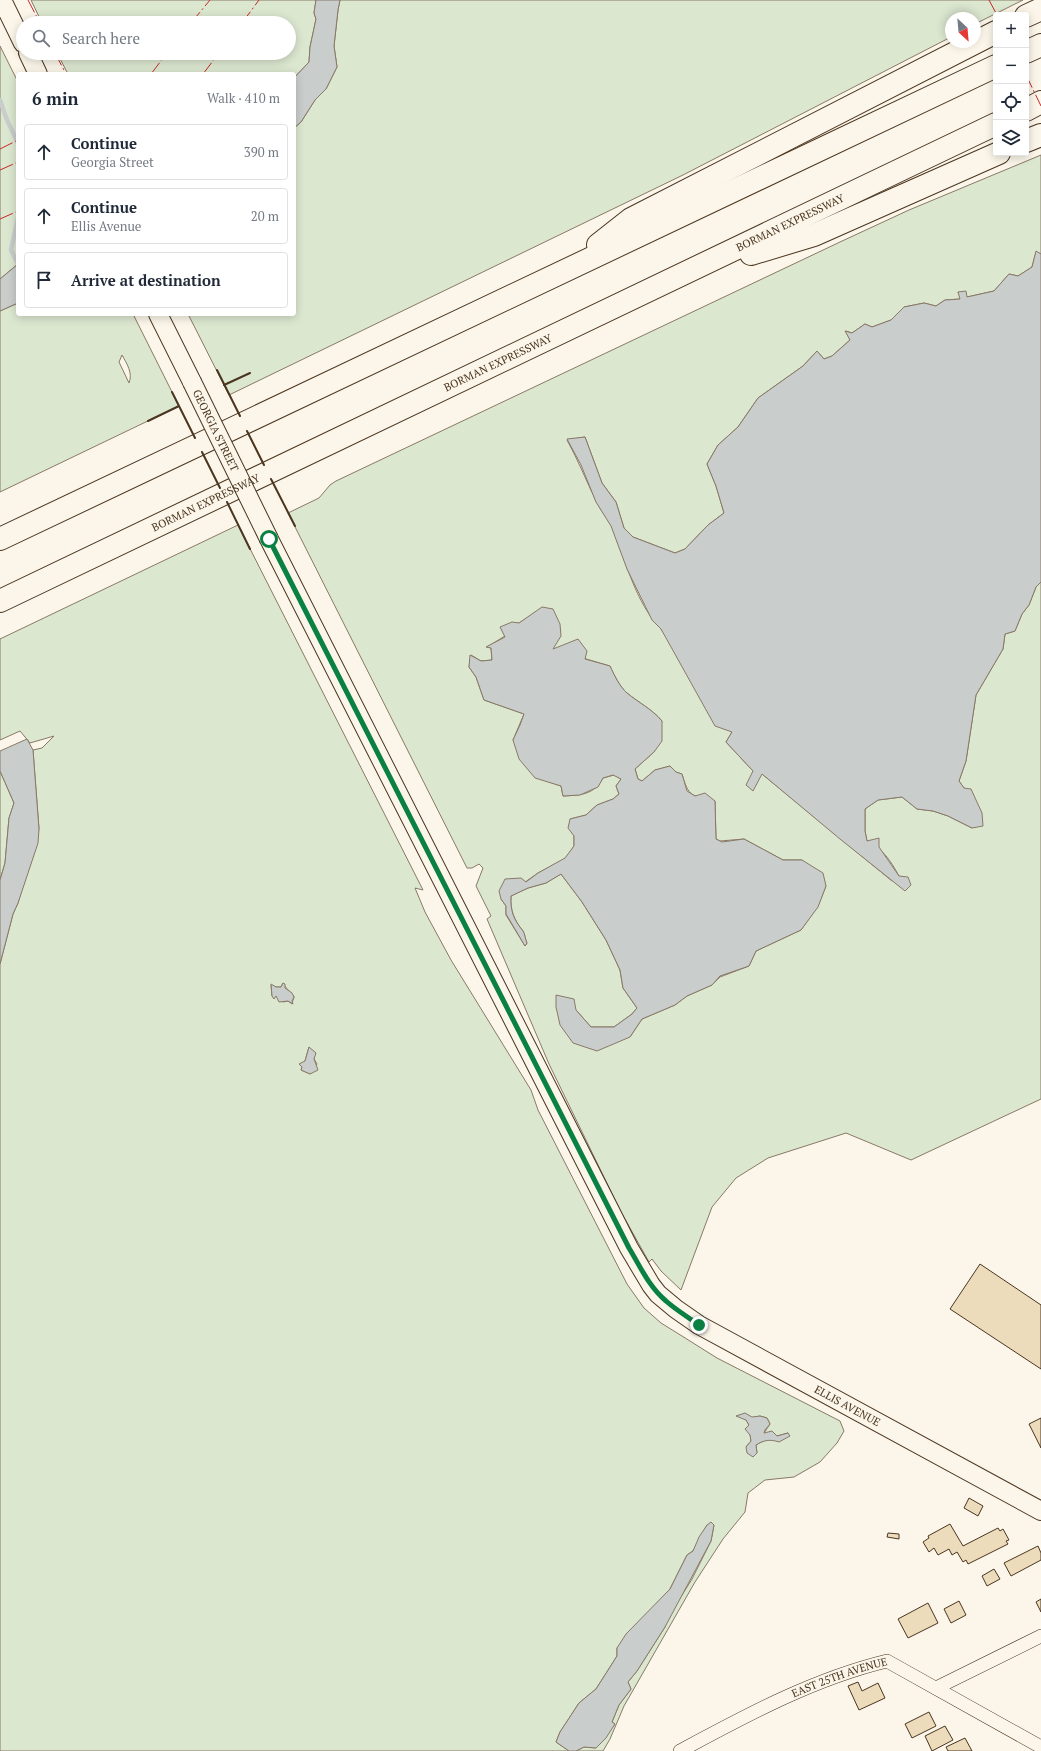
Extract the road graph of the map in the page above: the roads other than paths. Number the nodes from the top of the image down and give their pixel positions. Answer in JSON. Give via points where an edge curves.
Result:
{"nodes":[{"id":1,"x":2,"y":0,"type":"edge"},
{"id":2,"x":1041,"y":8,"type":"edge"},
{"id":3,"x":1029,"y":14,"type":"edge"},
{"id":4,"x":16,"y":29,"type":"edge"},
{"id":5,"x":993,"y":34,"type":"edge"},
{"id":6,"x":1041,"y":45,"type":"edge"},
{"id":7,"x":1029,"y":51,"type":"edge"},
{"id":8,"x":31,"y":60,"type":"edge"},
{"id":9,"x":993,"y":67,"type":"edge"},
{"id":10,"x":37,"y":72,"type":"edge"},
{"id":11,"x":1041,"y":102,"type":"edge"},
{"id":12,"x":1029,"y":108,"type":"edge"},
{"id":13,"x":993,"y":125,"type":"edge"},
{"id":14,"x":1041,"y":135,"type":"edge"},
{"id":15,"x":1029,"y":140,"type":"edge"},
{"id":16,"x":993,"y":156,"type":"edge"},
{"id":17,"x":567,"y":269,"type":"junction"},
{"id":18,"x":681,"y":276,"type":"junction"},
{"id":19,"x":159,"y":316,"type":"edge"},
{"id":20,"x":0,"y":539,"type":"edge"},
{"id":21,"x":0,"y":601,"type":"edge"},
{"id":22,"x":658,"y":1294,"type":"joint"},
{"id":23,"x":1041,"y":1511,"type":"edge"},
{"id":24,"x":1041,"y":1636,"type":"edge"},
{"id":25,"x":936,"y":1688,"type":"junction"},
{"id":26,"x":1041,"y":1746,"type":"edge"},
{"id":27,"x":680,"y":1751,"type":"edge"}],
"edges":[{"from":1,"to":4,"type":"street"},
{"from":2,"to":3,"type":"highway"},
{"from":5,"to":17,"type":"highway","via":[[631,219]]},
{"from":6,"to":7,"type":"highway"},
{"from":8,"to":10,"type":"street"},
{"from":9,"to":17,"type":"highway"},
{"from":11,"to":12,"type":"highway"},
{"from":13,"to":18,"type":"highway","name":"BORMAN EXPRESSWAY"},
{"from":14,"to":15,"type":"highway"},
{"from":16,"to":18,"type":"highway","via":[[814,235]]},
{"from":17,"to":20,"type":"highway"},
{"from":18,"to":21,"type":"highway","name":"BORMAN EXPRESSWAY"},
{"from":19,"to":22,"type":"street","name":"GEORGIA STREET","bridge":true,"via":[[240,482],[629,1248]]},
{"from":22,"to":23,"type":"street","name":"ELLIS AVENUE","via":[[699,1325]]},
{"from":24,"to":25,"type":"street"},
{"from":25,"to":26,"type":"street","name":"EAST 25TH AVENUE"},
{"from":25,"to":27,"type":"street","name":"EAST 25TH AVENUE","via":[[887,1661],[844,1673],[792,1693]]}]}
